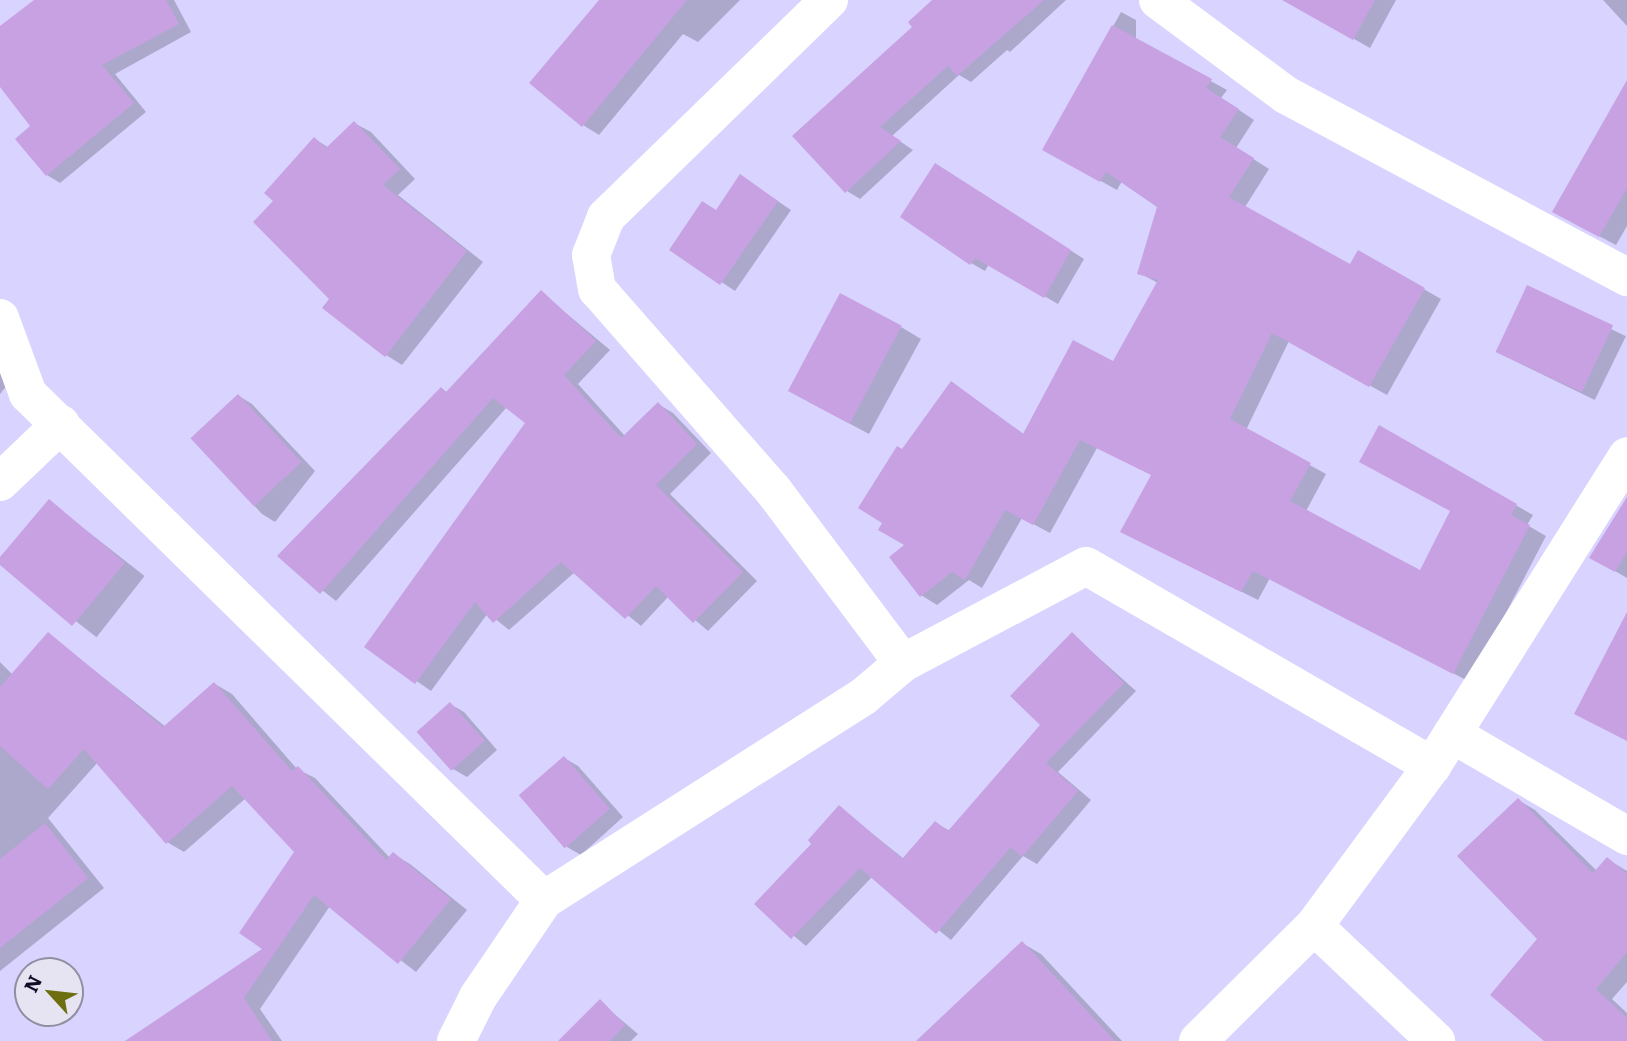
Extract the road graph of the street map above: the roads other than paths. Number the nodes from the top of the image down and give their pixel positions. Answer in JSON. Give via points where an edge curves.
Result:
{"nodes":[{"id":1,"x":829,"y":0,"type":"edge"},
{"id":2,"x":1158,"y":0,"type":"edge"},
{"id":3,"x":1627,"y":277,"type":"edge"},
{"id":4,"x":0,"y":318,"type":"edge"},
{"id":5,"x":61,"y":424,"type":"junction"},
{"id":6,"x":1627,"y":456,"type":"edge"},
{"id":7,"x":0,"y":482,"type":"edge"},
{"id":8,"x":903,"y":663,"type":"junction"},
{"id":9,"x":1452,"y":734,"type":"junction"},
{"id":10,"x":1432,"y":766,"type":"junction"},
{"id":11,"x":1627,"y":836,"type":"edge"},
{"id":12,"x":544,"y":900,"type":"junction"},
{"id":13,"x":1314,"y":926,"type":"junction"},
{"id":14,"x":456,"y":1041,"type":"edge"},
{"id":15,"x":1198,"y":1041,"type":"edge"},
{"id":16,"x":1436,"y":1041,"type":"edge"}],
"edges":[{"from":1,"to":8,"type":"street","via":[[606,217],[592,255],[597,289],[773,490]]},
{"from":2,"to":3,"type":"street","via":[[1286,95]]},
{"from":4,"to":5,"type":"street","via":[[28,394]]},
{"from":5,"to":7,"type":"street"},
{"from":5,"to":12,"type":"street"},
{"from":6,"to":9,"type":"street"},
{"from":8,"to":10,"type":"street","via":[[1086,566]]},
{"from":8,"to":12,"type":"street","via":[[864,696]]},
{"from":9,"to":10,"type":"street"},
{"from":9,"to":11,"type":"street"},
{"from":10,"to":13,"type":"street"},
{"from":12,"to":14,"type":"street","via":[[478,997]]},
{"from":13,"to":15,"type":"street"},
{"from":13,"to":16,"type":"street"}]}
